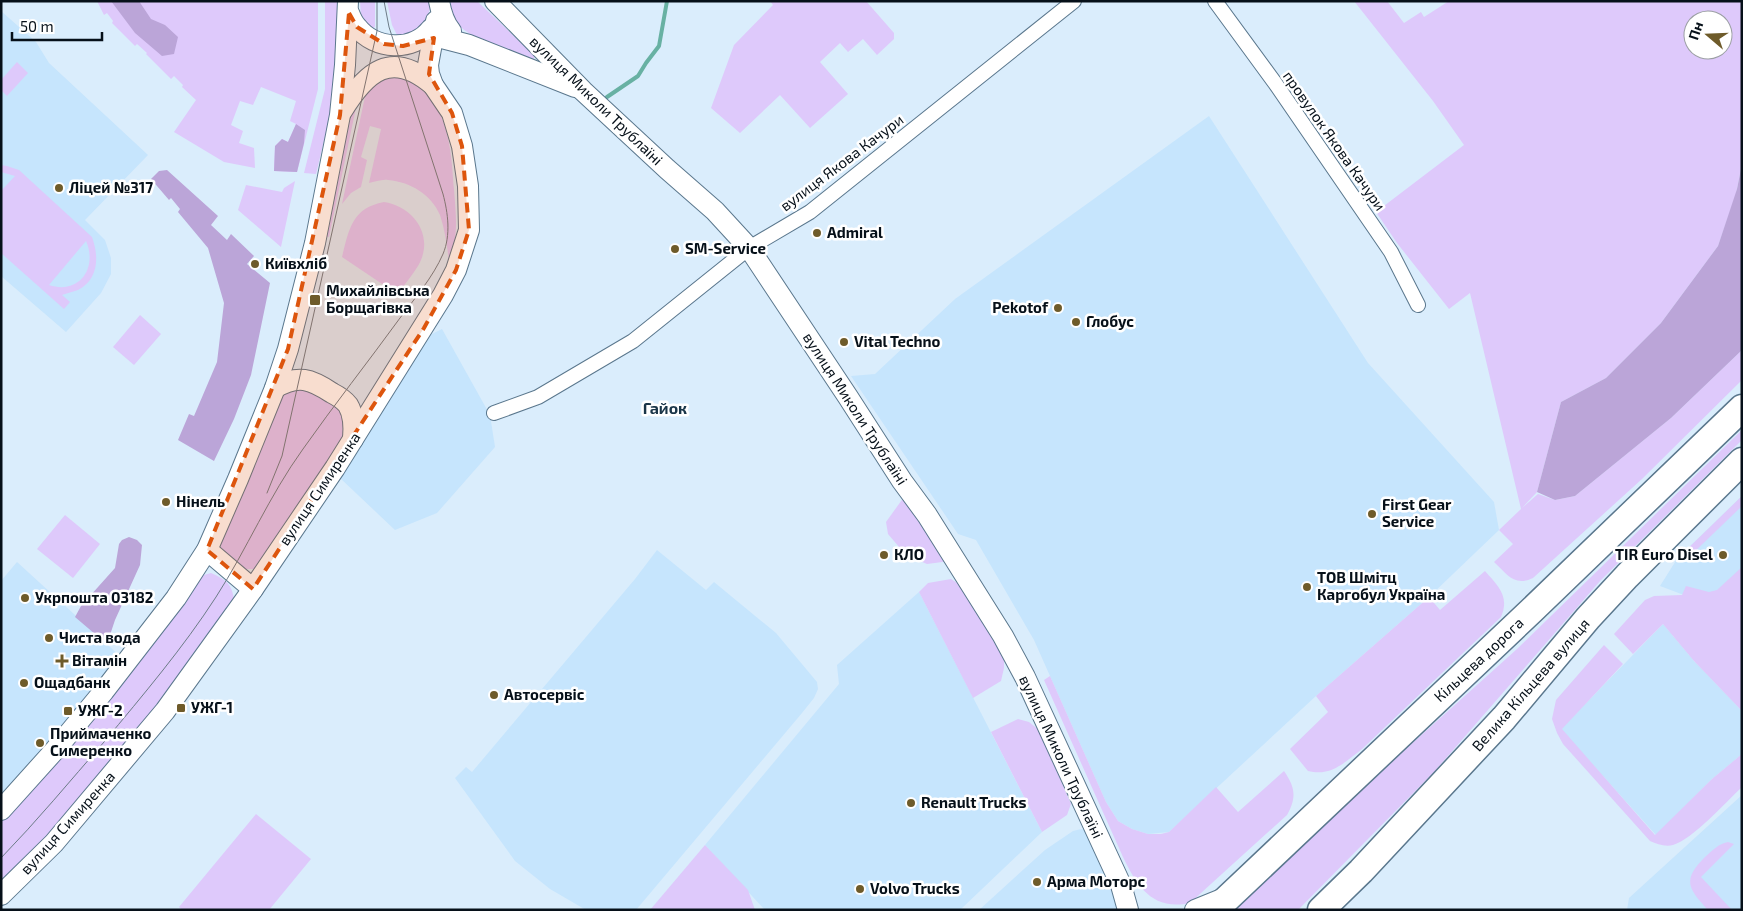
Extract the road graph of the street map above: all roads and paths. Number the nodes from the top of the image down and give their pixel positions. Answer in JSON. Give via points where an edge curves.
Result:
{"nodes":[{"id":1,"x":495,"y":1,"type":"edge"},
{"id":2,"x":1074,"y":1,"type":"edge"},
{"id":3,"x":1214,"y":1,"type":"edge"},
{"id":4,"x":349,"y":7,"type":"edge"},
{"id":5,"x":434,"y":22,"type":"edge"},
{"id":6,"x":469,"y":45,"type":"junction"},
{"id":7,"x":433,"y":85,"type":"junction"},
{"id":8,"x":584,"y":90,"type":"junction"},
{"id":9,"x":340,"y":115,"type":"junction"},
{"id":10,"x":749,"y":248,"type":"junction"},
{"id":11,"x":1418,"y":306,"type":"dead end"},
{"id":12,"x":275,"y":388,"type":"junction"},
{"id":13,"x":1742,"y":408,"type":"edge"},
{"id":14,"x":494,"y":414,"type":"dead end"},
{"id":15,"x":353,"y":439,"type":"junction"},
{"id":16,"x":1742,"y":461,"type":"edge"},
{"id":17,"x":207,"y":550,"type":"junction"},
{"id":18,"x":253,"y":589,"type":"junction"},
{"id":19,"x":1,"y":810,"type":"edge"},
{"id":20,"x":1,"y":895,"type":"edge"},
{"id":21,"x":1132,"y":903,"type":"edge"},
{"id":22,"x":1222,"y":903,"type":"edge"},
{"id":23,"x":1195,"y":910,"type":"edge"},
{"id":24,"x":1321,"y":910,"type":"edge"}],
"edges":[{"from":1,"to":8,"type":"street","name":"вулиця Миколи Трублаїні"},
{"from":2,"to":10,"type":"street","name":"вулиця Якова Качури","via":[[810,212]]},
{"from":3,"to":11,"type":"street","name":"провулок Якова Качури","via":[[1391,252]]},
{"from":4,"to":5,"type":"street","via":[[357,27],[375,41],[403,46]]},
{"from":4,"to":9,"type":"street"},
{"from":5,"to":6,"type":"street"},
{"from":5,"to":6,"type":"street","via":[[447,26]]},
{"from":5,"to":7,"type":"street","name":"вулиця Симиренка","via":[[428,65]]},
{"from":6,"to":8,"type":"street"},
{"from":7,"to":9,"type":"street","via":[[413,70],[402,66],[389,68],[373,74],[353,94]]},
{"from":7,"to":15,"type":"street","name":"вулиця Симиренка","via":[[452,113],[462,146],[468,186],[469,230],[456,270],[443,295]]},
{"from":8,"to":10,"type":"street","name":"вулиця Миколи Трублаїні","via":[[715,211]]},
{"from":9,"to":12,"type":"street","via":[[305,285]]},
{"from":10,"to":14,"type":"street","name":"вулиця Якова Качури","via":[[633,341],[538,397]]},
{"from":10,"to":21,"type":"street","name":"вулиця Миколи Трублаїні","via":[[1004,636]]},
{"from":12,"to":15,"type":"street","via":[[299,379],[311,381],[329,391],[349,407]]},
{"from":12,"to":17,"type":"street"},
{"from":13,"to":22,"type":"highway","name":"Кільцева дорога"},
{"from":15,"to":18,"type":"street","name":"вулиця Симиренка"},
{"from":16,"to":24,"type":"highway","name":"Велика Кільцева вулиця","via":[[1627,576],[1504,718],[1361,872]]},
{"from":17,"to":18,"type":"street"},
{"from":17,"to":19,"type":"street","via":[[176,598],[104,691]]},
{"from":18,"to":20,"type":"street","name":"вулиця Симиренка","via":[[160,717],[54,843]]},
{"from":22,"to":23,"type":"street"}]}
